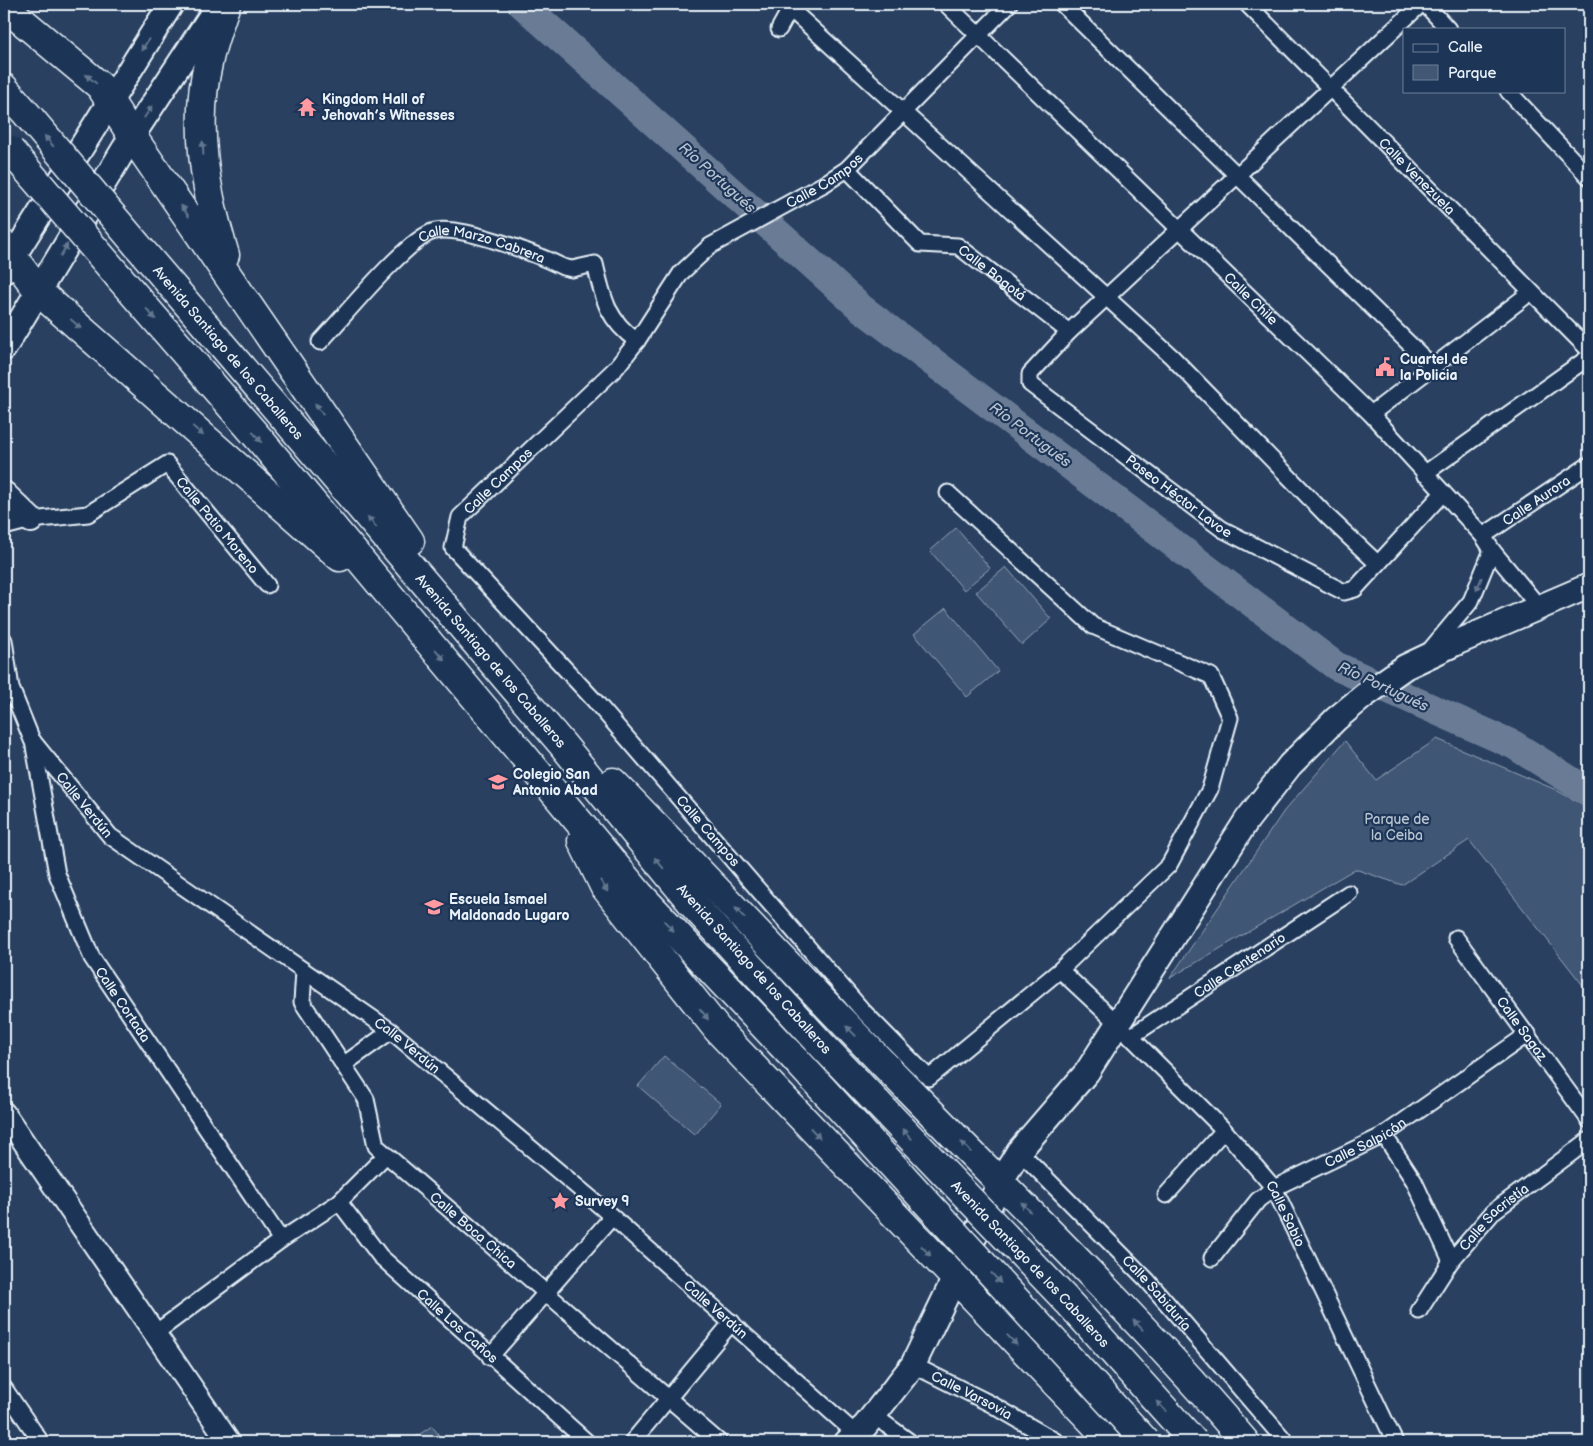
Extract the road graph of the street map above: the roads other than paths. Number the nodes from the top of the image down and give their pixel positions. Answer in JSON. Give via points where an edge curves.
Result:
{"nodes":[{"id":1,"x":171,"y":4,"type":"edge"},
{"id":2,"x":219,"y":4,"type":"edge"},
{"id":3,"x":226,"y":4,"type":"edge"},
{"id":4,"x":946,"y":4,"type":"edge"},
{"id":5,"x":1009,"y":4,"type":"edge"},
{"id":6,"x":1062,"y":4,"type":"edge"},
{"id":7,"x":1246,"y":4,"type":"edge"},
{"id":8,"x":1421,"y":4,"type":"edge"},
{"id":9,"x":1424,"y":4,"type":"edge"},
{"id":10,"x":4,"y":6,"type":"edge"},
{"id":11,"x":787,"y":7,"type":"edge"},
{"id":12,"x":1447,"y":28,"type":"edge"},
{"id":13,"x":779,"y":29,"type":"dead end"},
{"id":14,"x":978,"y":35,"type":"junction"},
{"id":15,"x":4,"y":88,"type":"edge"},
{"id":16,"x":1331,"y":88,"type":"junction"},
{"id":17,"x":1509,"y":92,"type":"edge"},
{"id":18,"x":111,"y":102,"type":"junction"},
{"id":19,"x":903,"y":111,"type":"junction"},
{"id":20,"x":132,"y":136,"type":"junction"},
{"id":21,"x":7,"y":147,"type":"edge"},
{"id":22,"x":847,"y":169,"type":"junction"},
{"id":23,"x":1237,"y":173,"type":"junction"},
{"id":24,"x":1589,"y":177,"type":"edge"},
{"id":25,"x":1178,"y":230,"type":"junction"},
{"id":26,"x":7,"y":258,"type":"edge"},
{"id":27,"x":232,"y":280,"type":"junction"},
{"id":28,"x":39,"y":292,"type":"junction"},
{"id":29,"x":1531,"y":292,"type":"junction"},
{"id":30,"x":1107,"y":297,"type":"junction"},
{"id":31,"x":1069,"y":332,"type":"junction"},
{"id":32,"x":637,"y":341,"type":"junction"},
{"id":33,"x":320,"y":342,"type":"dead end"},
{"id":34,"x":4,"y":348,"type":"edge"},
{"id":35,"x":1589,"y":350,"type":"edge"},
{"id":36,"x":1589,"y":357,"type":"edge"},
{"id":37,"x":1432,"y":366,"type":"junction"},
{"id":38,"x":1371,"y":414,"type":"junction"},
{"id":39,"x":1589,"y":465,"type":"edge"},
{"id":40,"x":1424,"y":474,"type":"junction"},
{"id":41,"x":948,"y":492,"type":"dead end"},
{"id":42,"x":4,"y":494,"type":"edge"},
{"id":43,"x":1442,"y":494,"type":"junction"},
{"id":44,"x":31,"y":520,"type":"junction"},
{"id":45,"x":4,"y":527,"type":"edge"},
{"id":46,"x":1482,"y":536,"type":"junction"},
{"id":47,"x":1492,"y":550,"type":"junction"},
{"id":48,"x":1378,"y":564,"type":"junction"},
{"id":49,"x":267,"y":585,"type":"dead end"},
{"id":50,"x":1589,"y":586,"type":"edge"},
{"id":51,"x":1539,"y":607,"type":"junction"},
{"id":52,"x":449,"y":613,"type":"junction"},
{"id":53,"x":409,"y":618,"type":"junction"},
{"id":54,"x":4,"y":640,"type":"edge"},
{"id":55,"x":1423,"y":658,"type":"junction"},
{"id":56,"x":32,"y":740,"type":"junction"},
{"id":57,"x":562,"y":744,"type":"junction"},
{"id":58,"x":568,"y":810,"type":"junction"},
{"id":59,"x":1349,"y":893,"type":"dead end"},
{"id":60,"x":1456,"y":938,"type":"dead end"},
{"id":61,"x":1060,"y":970,"type":"junction"},
{"id":62,"x":304,"y":971,"type":"junction"},
{"id":63,"x":1124,"y":1030,"type":"junction"},
{"id":64,"x":391,"y":1031,"type":"junction"},
{"id":65,"x":1528,"y":1034,"type":"junction"},
{"id":66,"x":343,"y":1065,"type":"junction"},
{"id":67,"x":1589,"y":1120,"type":"edge"},
{"id":68,"x":6,"y":1121,"type":"edge"},
{"id":69,"x":1224,"y":1130,"type":"junction"},
{"id":70,"x":1384,"y":1134,"type":"junction"},
{"id":71,"x":1589,"y":1140,"type":"edge"},
{"id":72,"x":1019,"y":1151,"type":"junction"},
{"id":73,"x":386,"y":1155,"type":"junction"},
{"id":74,"x":1001,"y":1181,"type":"junction"},
{"id":75,"x":1274,"y":1188,"type":"junction"},
{"id":76,"x":1166,"y":1195,"type":"dead end"},
{"id":77,"x":339,"y":1202,"type":"junction"},
{"id":78,"x":612,"y":1217,"type":"junction"},
{"id":79,"x":282,"y":1240,"type":"junction"},
{"id":80,"x":1212,"y":1258,"type":"dead end"},
{"id":81,"x":1451,"y":1261,"type":"junction"},
{"id":82,"x":954,"y":1280,"type":"junction"},
{"id":83,"x":545,"y":1293,"type":"junction"},
{"id":84,"x":1419,"y":1311,"type":"dead end"},
{"id":85,"x":732,"y":1322,"type":"junction"},
{"id":86,"x":154,"y":1334,"type":"junction"},
{"id":87,"x":490,"y":1357,"type":"junction"},
{"id":88,"x":912,"y":1365,"type":"junction"},
{"id":89,"x":4,"y":1388,"type":"edge"},
{"id":90,"x":670,"y":1398,"type":"junction"},
{"id":91,"x":873,"y":1416,"type":"junction"},
{"id":92,"x":1106,"y":1436,"type":"edge"},
{"id":93,"x":851,"y":1438,"type":"edge"},
{"id":94,"x":41,"y":1442,"type":"edge"},
{"id":95,"x":229,"y":1442,"type":"edge"},
{"id":96,"x":587,"y":1442,"type":"edge"},
{"id":97,"x":632,"y":1442,"type":"edge"},
{"id":98,"x":719,"y":1442,"type":"edge"},
{"id":99,"x":910,"y":1442,"type":"edge"},
{"id":100,"x":1056,"y":1442,"type":"edge"},
{"id":101,"x":1146,"y":1442,"type":"edge"},
{"id":102,"x":1194,"y":1442,"type":"edge"},
{"id":103,"x":1245,"y":1442,"type":"edge"},
{"id":104,"x":1286,"y":1442,"type":"edge"},
{"id":105,"x":1395,"y":1442,"type":"edge"}],
"edges":[{"from":1,"to":18,"type":"main road","one_way":true},
{"from":20,"to":2,"type":"main road","one_way":true},
{"from":27,"to":3,"type":"highway","one_way":true,"via":[[210,202],[202,147],[202,110],[209,59]]},
{"from":4,"to":14,"type":"street","name":"Calle Chile"},
{"from":5,"to":14,"type":"street","name":"Calle Campos"},
{"from":6,"to":23,"type":"street"},
{"from":7,"to":16,"type":"street","name":"Calle Venezuela"},
{"from":8,"to":16,"type":"street"},
{"from":9,"to":12,"type":"street"},
{"from":18,"to":10,"type":"highway","one_way":true,"via":[[100,86]]},
{"from":11,"to":13,"type":"street"},
{"from":11,"to":19,"type":"street"},
{"from":14,"to":19,"type":"street","name":"Calle Campos"},
{"from":14,"to":25,"type":"street","name":"Calle Chile"},
{"from":52,"to":15,"type":"highway","name":"Avenida Santiago de los Caballeros","one_way":true,"bridge":true},
{"from":16,"to":23,"type":"street"},
{"from":16,"to":29,"type":"street","name":"Calle Venezuela"},
{"from":17,"to":24,"type":"street"},
{"from":18,"to":20,"type":"highway"},
{"from":18,"to":26,"type":"main road"},
{"from":19,"to":22,"type":"street","name":"Calle Campos"},
{"from":19,"to":30,"type":"street"},
{"from":27,"to":20,"type":"highway","one_way":true},
{"from":28,"to":20,"type":"main road","one_way":true},
{"from":21,"to":53,"type":"highway","one_way":true,"bridge":true},
{"from":22,"to":31,"type":"street","name":"Calle Bogotá","via":[[920,244],[958,246]]},
{"from":22,"to":32,"type":"street","name":"Calle Campos","via":[[710,246],[681,273]]},
{"from":23,"to":25,"type":"street"},
{"from":23,"to":37,"type":"street"},
{"from":25,"to":30,"type":"street"},
{"from":25,"to":38,"type":"street","name":"Calle Chile"},
{"from":26,"to":28,"type":"highway"},
{"from":52,"to":27,"type":"highway","one_way":true,"via":[[422,559]]},
{"from":28,"to":34,"type":"main road"},
{"from":28,"to":53,"type":"highway","one_way":true},
{"from":29,"to":35,"type":"street","name":"Calle Venezuela"},
{"from":29,"to":37,"type":"street"},
{"from":30,"to":31,"type":"street"},
{"from":30,"to":48,"type":"street","via":[[1172,357]]},
{"from":31,"to":48,"type":"street","name":"Paseo Héctor Lavoe","via":[[1030,374],[1030,384],[1222,529],[1344,592],[1349,592]]},
{"from":32,"to":33,"type":"street","name":"Calle Marzo Cabrera","via":[[619,328],[603,297],[595,264],[572,269],[563,267],[476,235],[448,230],[433,231],[401,254]]},
{"from":32,"to":61,"type":"street","name":"Calle Campos","via":[[616,368],[460,517],[453,548],[594,700],[863,1011],[929,1078]]},
{"from":36,"to":40,"type":"street"},
{"from":37,"to":38,"type":"street"},
{"from":38,"to":40,"type":"street","name":"Calle Chile"},
{"from":39,"to":46,"type":"street","name":"Calle Aurora"},
{"from":40,"to":43,"type":"street","name":"Calle Chile"},
{"from":41,"to":61,"type":"street","via":[[1093,626],[1211,676],[1230,718],[1210,788],[1169,865]]},
{"from":42,"to":44,"type":"main road"},
{"from":43,"to":46,"type":"street","name":"Calle Chile"},
{"from":43,"to":48,"type":"street"},
{"from":44,"to":45,"type":"street"},
{"from":44,"to":49,"type":"street","name":"Calle Patio Moreno","via":[[88,514],[167,464]]},
{"from":46,"to":47,"type":"street","name":"Calle Chile"},
{"from":47,"to":51,"type":"street","name":"Calle Chile"},
{"from":47,"to":55,"type":"street","one_way":true,"via":[[1471,601]]},
{"from":50,"to":51,"type":"main road"},
{"from":51,"to":55,"type":"main road"},
{"from":52,"to":57,"type":"highway","name":"Avenida Santiago de los Caballeros"},
{"from":53,"to":58,"type":"highway","one_way":true},
{"from":54,"to":56,"type":"street","name":"Calle Verdún","via":[[11,688]]},
{"from":55,"to":63,"type":"main road","via":[[1365,695],[1290,765],[1247,820]]},
{"from":56,"to":62,"type":"street","name":"Calle Verdún","via":[[110,836]]},
{"from":56,"to":79,"type":"street","name":"Calle Cortada","via":[[56,874],[92,958]]},
{"from":74,"to":57,"type":"highway","one_way":true,"via":[[863,1043],[612,781]]},
{"from":102,"to":57,"type":"highway","name":"Avenida Santiago de los Caballeros","one_way":true,"bridge":true,"via":[[1068,1302],[695,907]]},
{"from":58,"to":82,"type":"highway","one_way":true,"via":[[604,886],[716,1029]]},
{"from":58,"to":101,"type":"highway","one_way":true,"bridge":true,"via":[[639,894]]},
{"from":59,"to":63,"type":"street","name":"Calle Centenario"},
{"from":60,"to":65,"type":"street","name":"Calle Sagaz"},
{"from":61,"to":63,"type":"street","name":"Calle Sabio"},
{"from":62,"to":64,"type":"street","name":"Calle Verdún"},
{"from":62,"to":66,"type":"street","name":"Calle Boca Chica","via":[[302,1002]]},
{"from":63,"to":69,"type":"street","name":"Calle Sabio"},
{"from":63,"to":72,"type":"main road"},
{"from":64,"to":66,"type":"street"},
{"from":64,"to":78,"type":"street","name":"Calle Verdún"},
{"from":65,"to":67,"type":"street","name":"Calle Sagaz"},
{"from":65,"to":70,"type":"street","name":"Calle Salpicón"},
{"from":66,"to":73,"type":"street","name":"Calle Boca Chica","via":[[366,1099],[376,1146]]},
{"from":68,"to":86,"type":"street"},
{"from":69,"to":75,"type":"street","name":"Calle Sabio"},
{"from":69,"to":76,"type":"street"},
{"from":70,"to":75,"type":"street","name":"Calle Salpicón"},
{"from":70,"to":81,"type":"street","via":[[1414,1181]]},
{"from":71,"to":81,"type":"street","name":"Calle Sacristía","via":[[1494,1211]]},
{"from":72,"to":74,"type":"main road"},
{"from":72,"to":104,"type":"street","name":"Calle Sabiduría","via":[[1147,1280]]},
{"from":73,"to":77,"type":"street"},
{"from":73,"to":83,"type":"street","name":"Calle Boca Chica"},
{"from":74,"to":82,"type":"main road"},
{"from":103,"to":74,"type":"highway","one_way":true,"via":[[1172,1360]]},
{"from":75,"to":80,"type":"street","name":"Calle Salpicón","via":[[1258,1200]]},
{"from":75,"to":105,"type":"street","name":"Calle Sabio"},
{"from":77,"to":79,"type":"street"},
{"from":77,"to":87,"type":"street","name":"Calle Los Caños","via":[[380,1256]]},
{"from":78,"to":83,"type":"street"},
{"from":78,"to":85,"type":"street","name":"Calle Verdún"},
{"from":79,"to":86,"type":"street"},
{"from":81,"to":84,"type":"street","name":"Calle Sacristía"},
{"from":82,"to":88,"type":"main road"},
{"from":82,"to":92,"type":"highway","one_way":true},
{"from":83,"to":87,"type":"street"},
{"from":83,"to":90,"type":"street","name":"Calle Boca Chica"},
{"from":85,"to":90,"type":"street"},
{"from":85,"to":93,"type":"street","name":"Calle Verdún"},
{"from":86,"to":95,"type":"street"},
{"from":87,"to":96,"type":"street","name":"Calle Los Caños"},
{"from":88,"to":91,"type":"main road"},
{"from":88,"to":100,"type":"street","name":"Calle Varsovia","via":[[1006,1412]]},
{"from":89,"to":94,"type":"street"},
{"from":90,"to":97,"type":"street"},
{"from":90,"to":98,"type":"street","name":"Calle Boca Chica"},
{"from":91,"to":93,"type":"main road"},
{"from":91,"to":99,"type":"street"}]}
